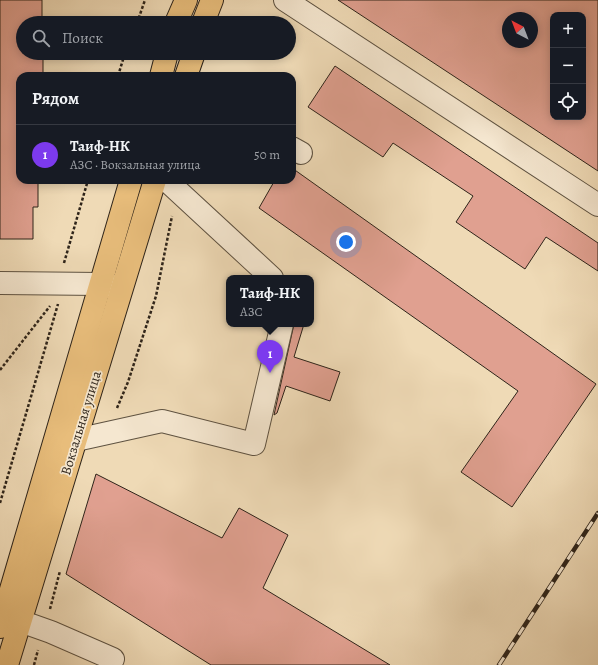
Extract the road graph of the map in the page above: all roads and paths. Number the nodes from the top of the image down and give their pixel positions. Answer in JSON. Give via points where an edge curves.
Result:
{"nodes":[{"id":1,"x":145,"y":0,"type":"edge"},
{"id":2,"x":186,"y":0,"type":"edge"},
{"id":3,"x":212,"y":0,"type":"edge"},
{"id":4,"x":285,"y":0,"type":"edge"},
{"id":5,"x":139,"y":16,"type":"edge"},
{"id":6,"x":179,"y":16,"type":"edge"},
{"id":7,"x":206,"y":16,"type":"edge"},
{"id":8,"x":123,"y":60,"type":"edge"},
{"id":9,"x":165,"y":60,"type":"edge"},
{"id":10,"x":192,"y":60,"type":"edge"},
{"id":11,"x":119,"y":72,"type":"edge"},
{"id":12,"x":162,"y":72,"type":"edge"},
{"id":13,"x":187,"y":72,"type":"edge"},
{"id":14,"x":87,"y":184,"type":"edge"},
{"id":15,"x":130,"y":184,"type":"edge"},
{"id":16,"x":153,"y":184,"type":"edge"},
{"id":17,"x":170,"y":184,"type":"edge"},
{"id":18,"x":598,"y":205,"type":"edge"},
{"id":19,"x":269,"y":275,"type":"edge"},
{"id":20,"x":0,"y":283,"type":"edge"},
{"id":21,"x":58,"y":283,"type":"junction"},
{"id":22,"x":112,"y":286,"type":"junction"},
{"id":23,"x":281,"y":327,"type":"edge"},
{"id":24,"x":0,"y":370,"type":"edge"},
{"id":25,"x":76,"y":440,"type":"junction"},
{"id":26,"x":0,"y":503,"type":"edge"},
{"id":27,"x":10,"y":624,"type":"edge"},
{"id":28,"x":113,"y":659,"type":"dead end"},
{"id":29,"x":7,"y":665,"type":"edge"}],
"edges":[{"from":1,"to":5,"type":"path"},
{"from":2,"to":6,"type":"main road"},
{"from":3,"to":7,"type":"main road"},
{"from":4,"to":18,"type":"lane"},
{"from":8,"to":11,"type":"path"},
{"from":9,"to":12,"type":"main road"},
{"from":10,"to":13,"type":"main road"},
{"from":14,"to":21,"type":"path"},
{"from":15,"to":22,"type":"main road","name":"Вокзальная улица"},
{"from":16,"to":22,"type":"main road","name":"Вокзальная улица"},
{"from":17,"to":19,"type":"lane"},
{"from":20,"to":21,"type":"lane"},
{"from":21,"to":22,"type":"lane"},
{"from":21,"to":24,"type":"path","via":[[52,303]]},
{"from":21,"to":26,"type":"path","via":[[57,309]]},
{"from":22,"to":25,"type":"main road","name":"Вокзальная улица"},
{"from":22,"to":27,"type":"main road","name":"Вокзальная улица"},
{"from":23,"to":25,"type":"lane","via":[[254,444],[162,421]]},
{"from":25,"to":27,"type":"main road","name":"Вокзальная улица"},
{"from":27,"to":28,"type":"lane","via":[[51,632]]},
{"from":27,"to":29,"type":"main road","name":"Вокзальная улица"}]}
